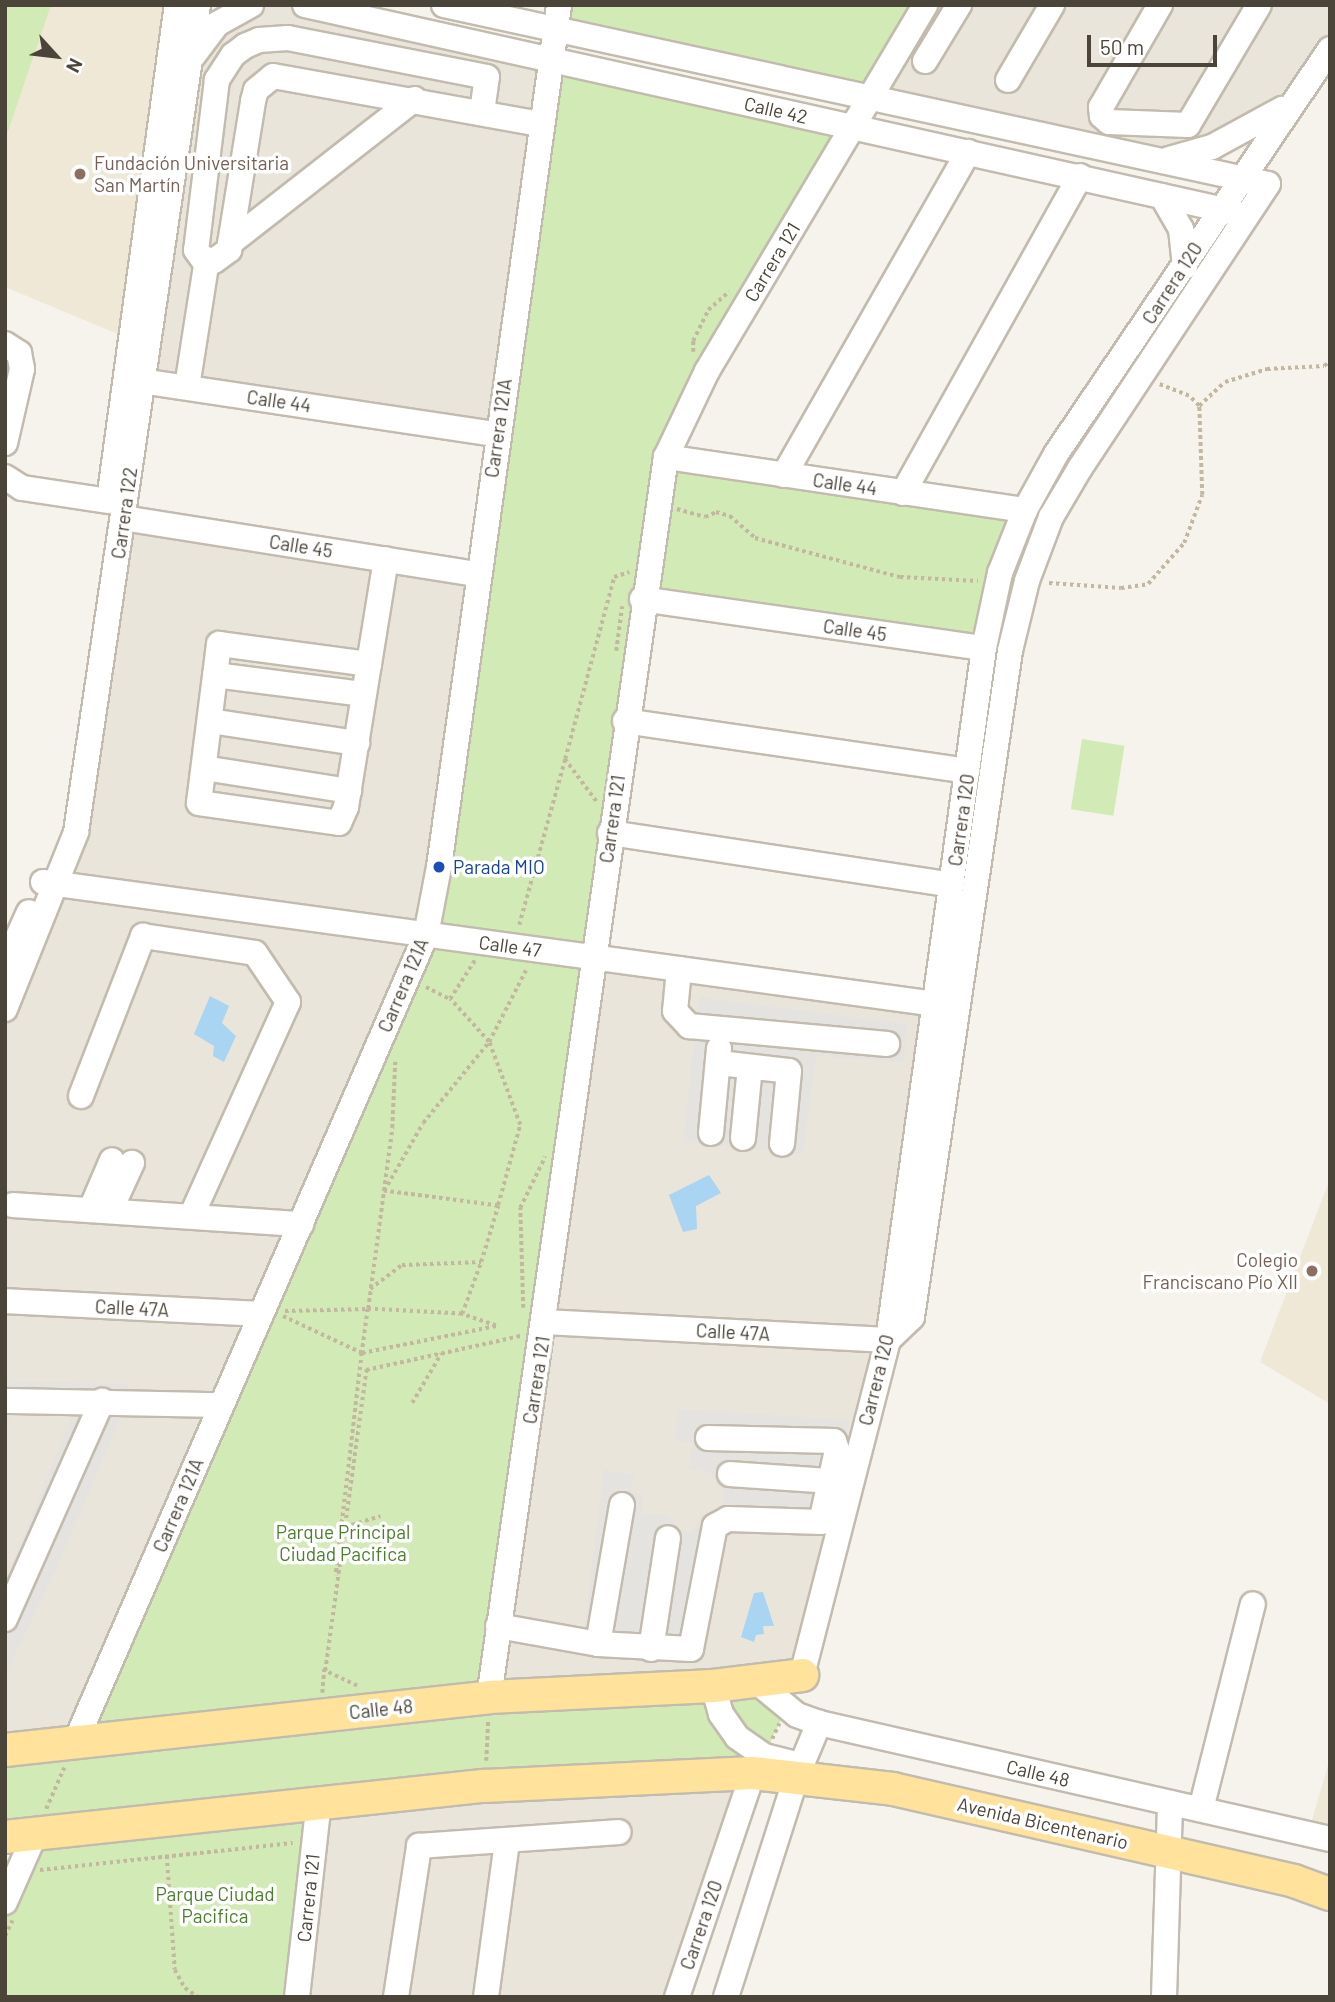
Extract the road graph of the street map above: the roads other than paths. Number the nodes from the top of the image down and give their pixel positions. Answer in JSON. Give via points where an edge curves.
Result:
{"nodes":[{"id":1,"x":177,"y":5,"type":"edge"},
{"id":2,"x":198,"y":5,"type":"edge"},
{"id":3,"x":251,"y":5,"type":"edge"},
{"id":4,"x":305,"y":5,"type":"edge"},
{"id":5,"x":444,"y":5,"type":"edge"},
{"id":6,"x":559,"y":5,"type":"edge"},
{"id":7,"x":925,"y":5,"type":"edge"},
{"id":8,"x":959,"y":5,"type":"edge"},
{"id":9,"x":1052,"y":5,"type":"edge"},
{"id":10,"x":1160,"y":5,"type":"edge"},
{"id":11,"x":1259,"y":5,"type":"edge"},
{"id":12,"x":555,"y":30,"type":"junction"},
{"id":13,"x":1330,"y":49,"type":"edge"},
{"id":14,"x":551,"y":58,"type":"junction"},
{"id":15,"x":925,"y":61,"type":"dead end"},
{"id":16,"x":189,"y":63,"type":"junction"},
{"id":17,"x":1008,"y":80,"type":"dead end"},
{"id":18,"x":872,"y":95,"type":"junction"},
{"id":19,"x":414,"y":99,"type":"junction"},
{"id":20,"x":1296,"y":99,"type":"junction"},
{"id":21,"x":482,"y":112,"type":"junction"},
{"id":22,"x":541,"y":124,"type":"junction"},
{"id":23,"x":852,"y":127,"type":"junction"},
{"id":24,"x":968,"y":152,"type":"junction"},
{"id":25,"x":1165,"y":160,"type":"junction"},
{"id":26,"x":1080,"y":176,"type":"junction"},
{"id":27,"x":1240,"y":177,"type":"junction"},
{"id":28,"x":1162,"y":196,"type":"junction"},
{"id":29,"x":1219,"y":209,"type":"junction"},
{"id":30,"x":1247,"y":215,"type":"junction"},
{"id":31,"x":230,"y":243,"type":"junction"},
{"id":32,"x":207,"y":260,"type":"junction"},
{"id":33,"x":1185,"y":267,"type":"junction"},
{"id":34,"x":5,"y":344,"type":"edge"},
{"id":35,"x":135,"y":380,"type":"junction"},
{"id":36,"x":187,"y":387,"type":"junction"},
{"id":37,"x":496,"y":434,"type":"junction"},
{"id":38,"x":5,"y":443,"type":"edge"},
{"id":39,"x":666,"y":457,"type":"junction"},
{"id":40,"x":784,"y":475,"type":"junction"},
{"id":41,"x":5,"y":477,"type":"edge"},
{"id":42,"x":903,"y":493,"type":"junction"},
{"id":43,"x":116,"y":510,"type":"junction"},
{"id":44,"x":1025,"y":510,"type":"junction"},
{"id":45,"x":386,"y":559,"type":"junction"},
{"id":46,"x":478,"y":573,"type":"junction"},
{"id":47,"x":635,"y":594,"type":"junction"},
{"id":48,"x":984,"y":648,"type":"junction"},
{"id":49,"x":369,"y":664,"type":"junction"},
{"id":50,"x":215,"y":675,"type":"junction"},
{"id":51,"x":364,"y":694,"type":"junction"},
{"id":52,"x":210,"y":720,"type":"junction"},
{"id":53,"x":625,"y":721,"type":"junction"},
{"id":54,"x":357,"y":743,"type":"junction"},
{"id":55,"x":204,"y":768,"type":"junction"},
{"id":56,"x":968,"y":771,"type":"junction"},
{"id":57,"x":349,"y":791,"type":"junction"},
{"id":58,"x":610,"y":833,"type":"junction"},
{"id":59,"x":50,"y":884,"type":"junction"},
{"id":60,"x":952,"y":885,"type":"junction"},
{"id":61,"x":426,"y":935,"type":"junction"},
{"id":62,"x":592,"y":958,"type":"junction"},
{"id":63,"x":5,"y":965,"type":"edge"},
{"id":64,"x":679,"y":969,"type":"junction"},
{"id":65,"x":935,"y":1004,"type":"junction"},
{"id":66,"x":961,"y":1008,"type":"junction"},
{"id":67,"x":5,"y":1009,"type":"edge"},
{"id":68,"x":720,"y":1030,"type":"junction"},
{"id":69,"x":887,"y":1044,"type":"dead end"},
{"id":70,"x":719,"y":1063,"type":"junction"},
{"id":71,"x":750,"y":1067,"type":"junction"},
{"id":72,"x":81,"y":1096,"type":"dead end"},
{"id":73,"x":711,"y":1133,"type":"dead end"},
{"id":74,"x":743,"y":1138,"type":"dead end"},
{"id":75,"x":782,"y":1144,"type":"dead end"},
{"id":76,"x":122,"y":1161,"type":"dead end"},
{"id":77,"x":13,"y":1205,"type":"dead end"},
{"id":78,"x":100,"y":1210,"type":"junction"},
{"id":79,"x":192,"y":1215,"type":"junction"},
{"id":80,"x":302,"y":1224,"type":"junction"},
{"id":81,"x":5,"y":1301,"type":"edge"},
{"id":82,"x":260,"y":1314,"type":"junction"},
{"id":83,"x":544,"y":1322,"type":"junction"},
{"id":84,"x":888,"y":1340,"type":"junction"},
{"id":85,"x":5,"y":1401,"type":"edge"},
{"id":86,"x":102,"y":1401,"type":"junction"},
{"id":87,"x":221,"y":1405,"type":"junction"},
{"id":88,"x":708,"y":1438,"type":"dead end"},
{"id":89,"x":730,"y":1474,"type":"dead end"},
{"id":90,"x":831,"y":1481,"type":"junction"},
{"id":91,"x":622,"y":1504,"type":"dead end"},
{"id":92,"x":668,"y":1538,"type":"dead end"},
{"id":93,"x":1253,"y":1604,"type":"dead end"},
{"id":94,"x":5,"y":1619,"type":"edge"},
{"id":95,"x":498,"y":1626,"type":"junction"},
{"id":96,"x":598,"y":1644,"type":"junction"},
{"id":97,"x":652,"y":1649,"type":"junction"},
{"id":98,"x":802,"y":1675,"type":"joint"},
{"id":99,"x":758,"y":1683,"type":"junction"},
{"id":100,"x":713,"y":1686,"type":"junction"},
{"id":101,"x":489,"y":1697,"type":"junction"},
{"id":102,"x":819,"y":1723,"type":"junction"},
{"id":103,"x":75,"y":1743,"type":"junction"},
{"id":104,"x":5,"y":1750,"type":"edge"},
{"id":105,"x":798,"y":1772,"type":"junction"},
{"id":106,"x":753,"y":1773,"type":"junction"},
{"id":107,"x":319,"y":1800,"type":"junction"},
{"id":108,"x":1170,"y":1802,"type":"junction"},
{"id":109,"x":1200,"y":1809,"type":"junction"},
{"id":110,"x":620,"y":1832,"type":"dead end"},
{"id":111,"x":1108,"y":1833,"type":"dead end"},
{"id":112,"x":20,"y":1835,"type":"edge"},
{"id":113,"x":1330,"y":1839,"type":"edge"},
{"id":114,"x":507,"y":1842,"type":"junction"},
{"id":115,"x":1168,"y":1845,"type":"junction"},
{"id":116,"x":1330,"y":1894,"type":"edge"},
{"id":117,"x":10,"y":1908,"type":"edge"},
{"id":118,"x":297,"y":1997,"type":"edge"},
{"id":119,"x":396,"y":1997,"type":"edge"},
{"id":120,"x":486,"y":1997,"type":"edge"},
{"id":121,"x":677,"y":1997,"type":"edge"},
{"id":122,"x":726,"y":1997,"type":"edge"},
{"id":123,"x":1164,"y":1997,"type":"edge"}],
"edges":[{"from":1,"to":35,"type":"street","name":"Carrera 122"},
{"from":2,"to":16,"type":"street","name":"Carrera 122"},
{"from":3,"to":16,"type":"street","via":[[217,24]]},
{"from":4,"to":14,"type":"street","name":"Calle 42"},
{"from":5,"to":12,"type":"street"},
{"from":6,"to":12,"type":"street","name":"Carrera 121A"},
{"from":7,"to":18,"type":"street","name":"Carrera 121"},
{"from":8,"to":15,"type":"street"},
{"from":9,"to":17,"type":"street"},
{"from":10,"to":11,"type":"street","via":[[1101,107],[1109,122],[1188,125]]},
{"from":12,"to":14,"type":"street","name":"Carrera 121A"},
{"from":12,"to":18,"type":"street"},
{"from":13,"to":20,"type":"street","name":"Carrera 120"},
{"from":14,"to":22,"type":"street","name":"Carrera 121A"},
{"from":14,"to":23,"type":"street","name":"Calle 42"},
{"from":16,"to":35,"type":"street","name":"Carrera 122"},
{"from":18,"to":23,"type":"street","name":"Carrera 121"},
{"from":18,"to":25,"type":"street"},
{"from":19,"to":21,"type":"street"},
{"from":19,"to":31,"type":"street"},
{"from":19,"to":31,"type":"street","via":[[285,75],[263,81],[253,101]]},
{"from":20,"to":25,"type":"street","via":[[1256,127],[1212,147]]},
{"from":20,"to":27,"type":"street","name":"Carrera 120"},
{"from":21,"to":22,"type":"street"},
{"from":21,"to":32,"type":"street","via":[[487,77],[289,38],[245,46],[224,66],[214,95],[195,239],[198,255]]},
{"from":22,"to":37,"type":"street","name":"Carrera 121A"},
{"from":23,"to":24,"type":"street","name":"Calle 42"},
{"from":23,"to":39,"type":"street","name":"Carrera 121","via":[[707,371]]},
{"from":24,"to":26,"type":"street","name":"Calle 42"},
{"from":24,"to":40,"type":"street"},
{"from":25,"to":27,"type":"street"},
{"from":26,"to":28,"type":"street","name":"Calle 42"},
{"from":26,"to":42,"type":"street"},
{"from":27,"to":29,"type":"street","name":"Carrera 120"},
{"from":27,"to":30,"type":"street","name":"Carrera 120","via":[[1268,184]]},
{"from":28,"to":29,"type":"street","name":"Calle 42"},
{"from":28,"to":33,"type":"street","via":[[1181,229]]},
{"from":29,"to":30,"type":"street","name":"Calle 42"},
{"from":29,"to":33,"type":"street","name":"Carrera 120"},
{"from":30,"to":66,"type":"street","name":"Carrera 120","via":[[1051,517],[1027,581],[1010,651]]},
{"from":31,"to":32,"type":"street","via":[[220,259]]},
{"from":32,"to":36,"type":"street"},
{"from":33,"to":44,"type":"street","name":"Carrera 120","via":[[1056,454]]},
{"from":34,"to":38,"type":"street","via":[[19,353],[22,369]]},
{"from":35,"to":36,"type":"street","name":"Calle 44"},
{"from":35,"to":43,"type":"street","name":"Carrera 122"},
{"from":36,"to":37,"type":"street","name":"Calle 44"},
{"from":37,"to":46,"type":"street","name":"Carrera 121A"},
{"from":39,"to":40,"type":"street","name":"Calle 44"},
{"from":39,"to":47,"type":"street","name":"Carrera 121"},
{"from":40,"to":42,"type":"street","name":"Calle 44"},
{"from":41,"to":43,"type":"street","name":"Calle 45","via":[[22,488]]},
{"from":42,"to":44,"type":"street","name":"Calle 44"},
{"from":43,"to":45,"type":"street","name":"Calle 45"},
{"from":43,"to":59,"type":"street","name":"Carrera 122","via":[[76,832]]},
{"from":44,"to":48,"type":"street","name":"Carrera 120","via":[[998,582]]},
{"from":45,"to":46,"type":"street","name":"Calle 45"},
{"from":45,"to":49,"type":"street"},
{"from":46,"to":61,"type":"street","name":"Carrera 121A"},
{"from":47,"to":48,"type":"street","name":"Calle 45"},
{"from":47,"to":53,"type":"street","name":"Carrera 121"},
{"from":48,"to":56,"type":"street","name":"Carrera 120"},
{"from":49,"to":50,"type":"street","via":[[219,644]]},
{"from":49,"to":51,"type":"street"},
{"from":50,"to":51,"type":"street"},
{"from":50,"to":52,"type":"street"},
{"from":51,"to":54,"type":"street"},
{"from":52,"to":54,"type":"street"},
{"from":52,"to":55,"type":"street"},
{"from":53,"to":56,"type":"street"},
{"from":53,"to":58,"type":"street","name":"Carrera 121"},
{"from":54,"to":57,"type":"street"},
{"from":55,"to":57,"type":"street"},
{"from":55,"to":57,"type":"street","via":[[199,803],[339,823]]},
{"from":56,"to":60,"type":"street","name":"Carrera 120"},
{"from":58,"to":60,"type":"street"},
{"from":58,"to":62,"type":"street","name":"Carrera 121"},
{"from":59,"to":61,"type":"street","name":"Calle 47"},
{"from":59,"to":63,"type":"street","name":"Carrera 122"},
{"from":59,"to":67,"type":"street","name":"Carrera 122"},
{"from":60,"to":65,"type":"street","name":"Carrera 120"},
{"from":61,"to":62,"type":"street","name":"Calle 47"},
{"from":61,"to":80,"type":"street","name":"Carrera 121A"},
{"from":62,"to":64,"type":"street","name":"Calle 47"},
{"from":62,"to":83,"type":"street","name":"Carrera 121"},
{"from":64,"to":65,"type":"street","name":"Calle 47"},
{"from":64,"to":68,"type":"street","via":[[675,1012],[679,1020]]},
{"from":65,"to":66,"type":"street","name":"Calle 47"},
{"from":65,"to":84,"type":"street","name":"Carrera 120"},
{"from":66,"to":84,"type":"street","name":"Carrera 120","via":[[912,1317]]},
{"from":68,"to":69,"type":"street"},
{"from":68,"to":70,"type":"street"},
{"from":70,"to":71,"type":"street"},
{"from":70,"to":73,"type":"street"},
{"from":71,"to":74,"type":"street"},
{"from":71,"to":75,"type":"street","via":[[789,1071]]},
{"from":72,"to":79,"type":"street","via":[[142,936],[255,953],[288,1002]]},
{"from":76,"to":78,"type":"street"},
{"from":77,"to":78,"type":"street"},
{"from":78,"to":79,"type":"street"},
{"from":79,"to":80,"type":"street"},
{"from":80,"to":82,"type":"street","name":"Carrera 121A"},
{"from":81,"to":82,"type":"street","name":"Calle 47A"},
{"from":82,"to":87,"type":"street","name":"Carrera 121A"},
{"from":83,"to":84,"type":"street","name":"Calle 47A"},
{"from":83,"to":95,"type":"street","name":"Carrera 121"},
{"from":84,"to":98,"type":"street","name":"Carrera 120"},
{"from":85,"to":86,"type":"street"},
{"from":86,"to":87,"type":"street"},
{"from":86,"to":94,"type":"street"},
{"from":87,"to":103,"type":"street","name":"Carrera 121A"},
{"from":88,"to":90,"type":"street","via":[[834,1441],[837,1450]]},
{"from":89,"to":90,"type":"street"},
{"from":90,"to":97,"type":"street","via":[[821,1522],[721,1520],[712,1532],[695,1644],[686,1650]]},
{"from":91,"to":96,"type":"street"},
{"from":92,"to":97,"type":"street"},
{"from":93,"to":109,"type":"street"},
{"from":95,"to":96,"type":"street"},
{"from":95,"to":101,"type":"street","name":"Carrera 121"},
{"from":96,"to":97,"type":"street"},
{"from":98,"to":99,"type":"main road","name":"Calle 48"},
{"from":99,"to":100,"type":"main road","name":"Calle 48"},
{"from":99,"to":102,"type":"street","name":"Calle 48","via":[[797,1715]]},
{"from":100,"to":101,"type":"main road","name":"Calle 48"},
{"from":100,"to":105,"type":"street","via":[[721,1714],[737,1737]]},
{"from":101,"to":103,"type":"main road","name":"Calle 48"},
{"from":102,"to":105,"type":"street"},
{"from":102,"to":108,"type":"street","name":"Calle 48"},
{"from":103,"to":104,"type":"main road","name":"Calle 48"},
{"from":105,"to":106,"type":"main road","name":"Avenida Bicentenario"},
{"from":105,"to":115,"type":"main road","name":"Avenida Bicentenario"},
{"from":105,"to":122,"type":"street"},
{"from":106,"to":107,"type":"main road","via":[[485,1786]]},
{"from":106,"to":121,"type":"street","name":"Carrera 120"},
{"from":107,"to":112,"type":"main road"},
{"from":107,"to":118,"type":"street","name":"Carrera 121"},
{"from":108,"to":109,"type":"street","name":"Calle 48"},
{"from":108,"to":115,"type":"street"},
{"from":109,"to":113,"type":"street","name":"Calle 48"},
{"from":110,"to":114,"type":"street"},
{"from":111,"to":115,"type":"street"},
{"from":112,"to":117,"type":"street"},
{"from":114,"to":119,"type":"street","via":[[419,1846]]},
{"from":114,"to":120,"type":"street"},
{"from":115,"to":116,"type":"main road","name":"Avenida Bicentenario"},
{"from":115,"to":123,"type":"street"}]}
